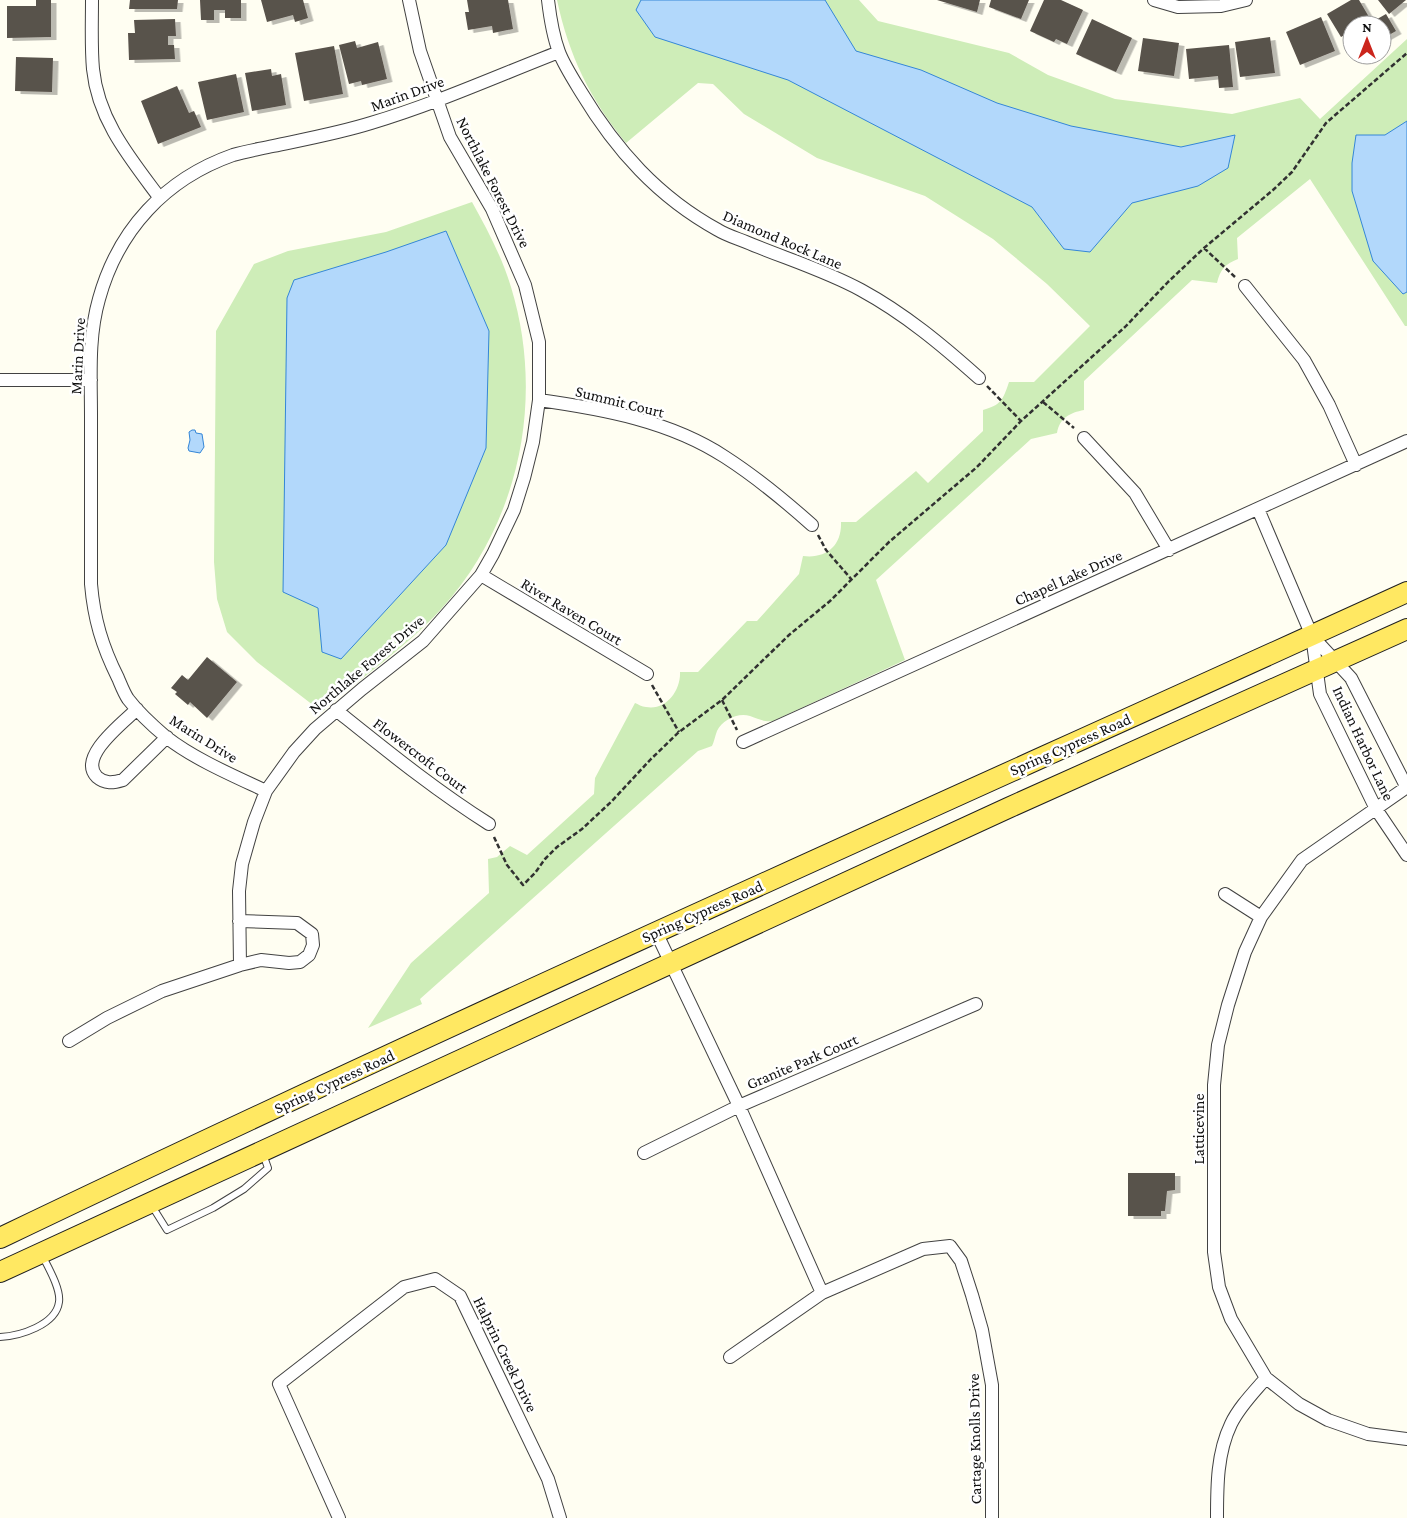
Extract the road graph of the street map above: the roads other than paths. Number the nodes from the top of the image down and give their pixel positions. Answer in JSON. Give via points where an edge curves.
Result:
{"nodes":[{"id":1,"x":92,"y":0,"type":"edge"},
{"id":2,"x":409,"y":0,"type":"edge"},
{"id":3,"x":548,"y":0,"type":"edge"},
{"id":4,"x":1154,"y":0,"type":"edge"},
{"id":5,"x":1246,"y":0,"type":"edge"},
{"id":6,"x":559,"y":52,"type":"junction"},
{"id":7,"x":437,"y":100,"type":"junction"},
{"id":8,"x":159,"y":197,"type":"junction"},
{"id":9,"x":1245,"y":286,"type":"road end"},
{"id":10,"x":979,"y":378,"type":"road end"},
{"id":11,"x":0,"y":380,"type":"edge"},
{"id":12,"x":91,"y":380,"type":"junction"},
{"id":13,"x":539,"y":400,"type":"junction"},
{"id":14,"x":1084,"y":438,"type":"road end"},
{"id":15,"x":1407,"y":441,"type":"edge"},
{"id":16,"x":1356,"y":464,"type":"junction"},
{"id":17,"x":1258,"y":509,"type":"junction"},
{"id":18,"x":812,"y":525,"type":"road end"},
{"id":19,"x":1169,"y":550,"type":"junction"},
{"id":20,"x":481,"y":575,"type":"junction"},
{"id":21,"x":1407,"y":592,"type":"edge"},
{"id":22,"x":1407,"y":629,"type":"edge"},
{"id":23,"x":1312,"y":636,"type":"junction"},
{"id":24,"x":1335,"y":661,"type":"junction"},
{"id":25,"x":1317,"y":670,"type":"junction"},
{"id":26,"x":647,"y":674,"type":"road end"},
{"id":27,"x":137,"y":708,"type":"junction"},
{"id":28,"x":336,"y":710,"type":"junction"},
{"id":29,"x":167,"y":737,"type":"junction"},
{"id":30,"x":743,"y":742,"type":"road end"},
{"id":31,"x":994,"y":778,"type":"junction"},
{"id":32,"x":1407,"y":787,"type":"edge"},
{"id":33,"x":266,"y":791,"type":"junction"},
{"id":34,"x":1008,"y":808,"type":"junction"},
{"id":35,"x":1376,"y":809,"type":"junction"},
{"id":36,"x":489,"y":824,"type":"road end"},
{"id":37,"x":1407,"y":855,"type":"edge"},
{"id":38,"x":1225,"y":894,"type":"dead end"},
{"id":39,"x":1261,"y":917,"type":"junction"},
{"id":40,"x":239,"y":921,"type":"junction"},
{"id":41,"x":656,"y":932,"type":"junction"},
{"id":42,"x":671,"y":963,"type":"junction"},
{"id":43,"x":240,"y":965,"type":"junction"},
{"id":44,"x":976,"y":1004,"type":"dead end"},
{"id":45,"x":69,"y":1041,"type":"dead end"},
{"id":46,"x":739,"y":1106,"type":"junction"},
{"id":47,"x":262,"y":1152,"type":"junction"},
{"id":48,"x":644,"y":1153,"type":"dead end"},
{"id":49,"x":136,"y":1173,"type":"junction"},
{"id":50,"x":150,"y":1203,"type":"junction"},
{"id":51,"x":0,"y":1238,"type":"edge"},
{"id":52,"x":41,"y":1253,"type":"junction"},
{"id":53,"x":0,"y":1272,"type":"edge"},
{"id":54,"x":822,"y":1293,"type":"junction"},
{"id":55,"x":0,"y":1337,"type":"edge"},
{"id":56,"x":730,"y":1357,"type":"dead end"},
{"id":57,"x":1266,"y":1378,"type":"junction"},
{"id":58,"x":1407,"y":1439,"type":"edge"},
{"id":59,"x":339,"y":1518,"type":"edge"},
{"id":60,"x":560,"y":1518,"type":"edge"},
{"id":61,"x":992,"y":1518,"type":"edge"},
{"id":62,"x":1217,"y":1518,"type":"edge"}],
"edges":[{"from":1,"to":8,"type":"street","via":[[93,68],[102,108],[122,146]]},
{"from":2,"to":7,"type":"street","name":"Northlake Forest Drive","via":[[420,51]]},
{"from":3,"to":6,"type":"street","name":"Diamond Rock Lane"},
{"from":4,"to":5,"type":"street","via":[[1178,7],[1221,6]]},
{"from":6,"to":7,"type":"street","name":"Marin Drive"},
{"from":6,"to":10,"type":"street","name":"Diamond Rock Lane","via":[[599,122],[629,160],[688,211],[718,231],[861,290],[906,318]]},
{"from":7,"to":8,"type":"street","name":"Marin Drive","via":[[368,124],[235,154],[185,178]]},
{"from":7,"to":13,"type":"street","name":"Northlake Forest Drive","via":[[450,137],[492,209],[525,285],[539,342]]},
{"from":8,"to":12,"type":"street","name":"Marin Drive","via":[[141,216],[109,268],[94,321]]},
{"from":9,"to":16,"type":"street","via":[[1304,360]]},
{"from":11,"to":12,"type":"street"},
{"from":12,"to":27,"type":"street","name":"Marin Drive","via":[[93,609],[106,655],[128,698]]},
{"from":13,"to":18,"type":"street","name":"Summit Court","via":[[634,418],[699,443],[768,487]]},
{"from":13,"to":20,"type":"street","name":"Northlake Forest Drive","via":[[533,442],[514,510]]},
{"from":14,"to":19,"type":"street","via":[[1135,493]]},
{"from":15,"to":16,"type":"street","name":"Chapel Lake Drive"},
{"from":16,"to":17,"type":"street","name":"Chapel Lake Drive"},
{"from":17,"to":19,"type":"street","name":"Chapel Lake Drive"},
{"from":17,"to":23,"type":"street","name":"Indian Harbor Lane"},
{"from":19,"to":30,"type":"street","name":"Chapel Lake Drive"},
{"from":20,"to":26,"type":"street","name":"River Raven Court"},
{"from":20,"to":28,"type":"street","name":"Northlake Forest Drive","via":[[423,641]]},
{"from":21,"to":23,"type":"main road","name":"Spring Cypress Road"},
{"from":22,"to":24,"type":"main road","name":"Spring Cypress Road"},
{"from":23,"to":24,"type":"street","name":"Indian Harbor Lane"},
{"from":23,"to":25,"type":"street","name":"Indian Harbor Lane"},
{"from":23,"to":31,"type":"main road","name":"Spring Cypress Road"},
{"from":24,"to":25,"type":"main road","name":"Spring Cypress Road"},
{"from":24,"to":32,"type":"street","name":"Indian Harbor Lane","via":[[1350,678]]},
{"from":25,"to":34,"type":"main road","name":"Spring Cypress Road"},
{"from":25,"to":35,"type":"street","name":"Indian Harbor Lane","via":[[1320,694]]},
{"from":27,"to":29,"type":"street","name":"Marin Drive"},
{"from":27,"to":29,"type":"street","via":[[98,748],[92,765],[96,776],[104,782],[123,780]]},
{"from":28,"to":33,"type":"street","name":"Northlake Forest Drive","via":[[294,752]]},
{"from":28,"to":36,"type":"street","name":"Flowercroft Court","via":[[409,769]]},
{"from":29,"to":33,"type":"street","name":"Marin Drive","via":[[213,766]]},
{"from":31,"to":34,"type":"main road"},
{"from":31,"to":41,"type":"main road","name":"Spring Cypress Road"},
{"from":32,"to":35,"type":"street","name":"Latticevine"},
{"from":33,"to":40,"type":"street","name":"Northlake Forest Drive","via":[[242,864]]},
{"from":34,"to":42,"type":"main road","name":"Spring Cypress Road"},
{"from":35,"to":37,"type":"street","name":"Indian Harbor Lane"},
{"from":35,"to":39,"type":"street","name":"Latticevine","via":[[1302,860]]},
{"from":38,"to":39,"type":"street"},
{"from":39,"to":57,"type":"street","name":"Latticevine","via":[[1245,952],[1218,1045],[1214,1085],[1214,1252],[1219,1288],[1231,1319]]},
{"from":40,"to":43,"type":"street","name":"Northlake Forest Drive"},
{"from":40,"to":43,"type":"street","via":[[296,923],[312,934],[313,945],[300,962],[261,960]]},
{"from":41,"to":42,"type":"street"},
{"from":41,"to":49,"type":"main road","name":"Spring Cypress Road"},
{"from":42,"to":46,"type":"street"},
{"from":42,"to":47,"type":"main road","name":"Spring Cypress Road"},
{"from":43,"to":45,"type":"street","via":[[137,1002]]},
{"from":44,"to":46,"type":"street","name":"Granite Park Court"},
{"from":46,"to":48,"type":"street","name":"Granite Park Court"},
{"from":46,"to":54,"type":"street"},
{"from":47,"to":50,"type":"main road","name":"Spring Cypress Road"},
{"from":47,"to":50,"type":"lane","via":[[268,1168],[244,1189],[167,1230]]},
{"from":49,"to":50,"type":"main road"},
{"from":49,"to":51,"type":"main road","name":"Spring Cypress Road"},
{"from":50,"to":52,"type":"main road","name":"Spring Cypress Road"},
{"from":52,"to":53,"type":"main road","name":"Spring Cypress Road"},
{"from":52,"to":55,"type":"lane","via":[[58,1292],[56,1312],[25,1332]]},
{"from":54,"to":56,"type":"street"},
{"from":54,"to":61,"type":"street","name":"Cartage Knolls Drive","via":[[923,1249],[950,1246],[962,1261],[982,1330],[992,1385]]},
{"from":57,"to":58,"type":"street","name":"Latticevine","via":[[1299,1404],[1328,1420],[1368,1434]]},
{"from":57,"to":62,"type":"street","via":[[1232,1423],[1222,1451],[1217,1483]]},
{"from":59,"to":60,"type":"street","name":"Halprin Creek Drive","via":[[279,1384],[404,1287],[435,1279],[460,1296],[548,1479]]}]}
